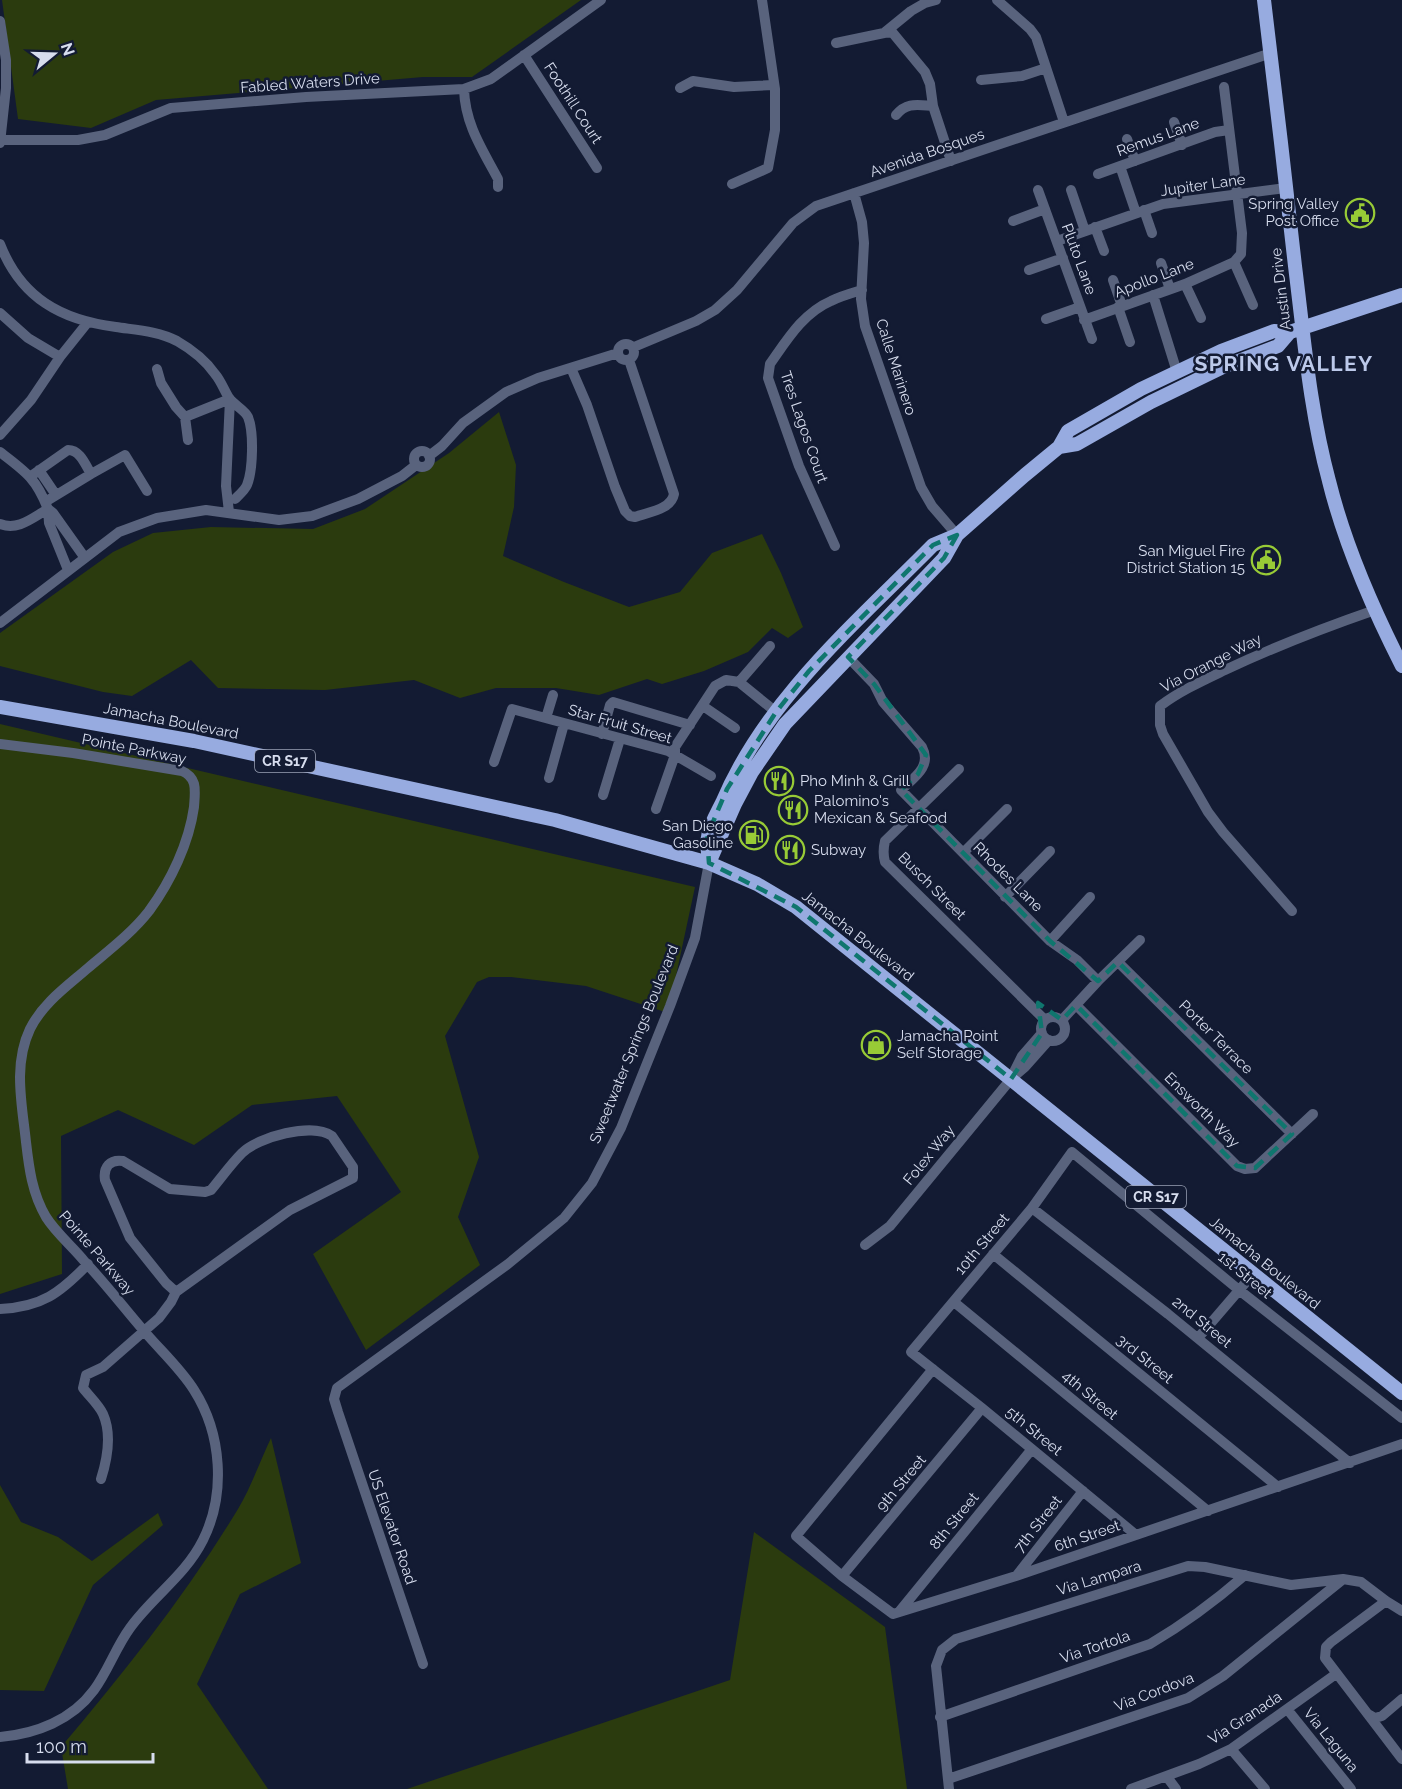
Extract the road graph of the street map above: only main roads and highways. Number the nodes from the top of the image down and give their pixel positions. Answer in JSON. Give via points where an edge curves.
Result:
{"nodes":[{"id":1,"x":1264,"y":0,"type":"edge"},
{"id":2,"x":1402,"y":295,"type":"edge"},
{"id":3,"x":1296,"y":330,"type":"junction"},
{"id":4,"x":1177,"y":372,"type":"junction"},
{"id":5,"x":1151,"y":402,"type":"junction"},
{"id":6,"x":1059,"y":447,"type":"junction"},
{"id":7,"x":957,"y":535,"type":"junction"},
{"id":8,"x":884,"y":595,"type":"junction"},
{"id":9,"x":848,"y":657,"type":"junction"},
{"id":10,"x":1402,"y":666,"type":"edge"},
{"id":11,"x":0,"y":707,"type":"edge"},
{"id":12,"x":776,"y":712,"type":"junction"},
{"id":13,"x":756,"y":767,"type":"junction"},
{"id":14,"x":709,"y":863,"type":"junction"},
{"id":15,"x":1402,"y":1393,"type":"edge"}],
"edges":[{"from":1,"to":3,"type":"main road","name":"Austin Drive","via":[[1286,188]]},
{"from":2,"to":3,"type":"main road","name":"Sweetwater Springs Boulevard"},
{"from":3,"to":4,"type":"main road","name":"Sweetwater Springs Boulevard","via":[[1274,331]]},
{"from":3,"to":5,"type":"main road","name":"Sweetwater Springs Boulevard","via":[[1278,346]]},
{"from":3,"to":10,"type":"main road","name":"Austin Drive","via":[[1329,481],[1349,548]]},
{"from":4,"to":5,"type":"main road","via":[[1179,378],[1160,389]]},
{"from":4,"to":6,"type":"main road","name":"Sweetwater Springs Boulevard","via":[[1068,431]]},
{"from":5,"to":6,"type":"main road","name":"Sweetwater Springs Boulevard","via":[[1077,444]]},
{"from":6,"to":7,"type":"main road","name":"Sweetwater Springs Boulevard"},
{"from":7,"to":8,"type":"main road","name":"Sweetwater Springs Boulevard","via":[[933,545]]},
{"from":7,"to":9,"type":"main road","name":"Sweetwater Springs Boulevard","via":[[944,558]]},
{"from":8,"to":9,"type":"main road","via":[[878,613],[849,642],[845,652]]},
{"from":8,"to":12,"type":"main road","name":"Sweetwater Springs Boulevard","via":[[809,671]]},
{"from":9,"to":13,"type":"main road","name":"Sweetwater Springs Boulevard","via":[[785,724]]},
{"from":11,"to":14,"type":"main road","name":"Jamacha Boulevard","number":"CR S17","via":[[194,741],[411,788],[555,820]]},
{"from":12,"to":13,"type":"main road","via":[[776,722],[756,753]]},
{"from":12,"to":14,"type":"main road","name":"Sweetwater Springs Boulevard","via":[[727,789],[708,836]]},
{"from":13,"to":14,"type":"main road","name":"Sweetwater Springs Boulevard"},
{"from":14,"to":15,"type":"main road","name":"Jamacha Boulevard","number":"CR S17","via":[[796,907]]}]}
